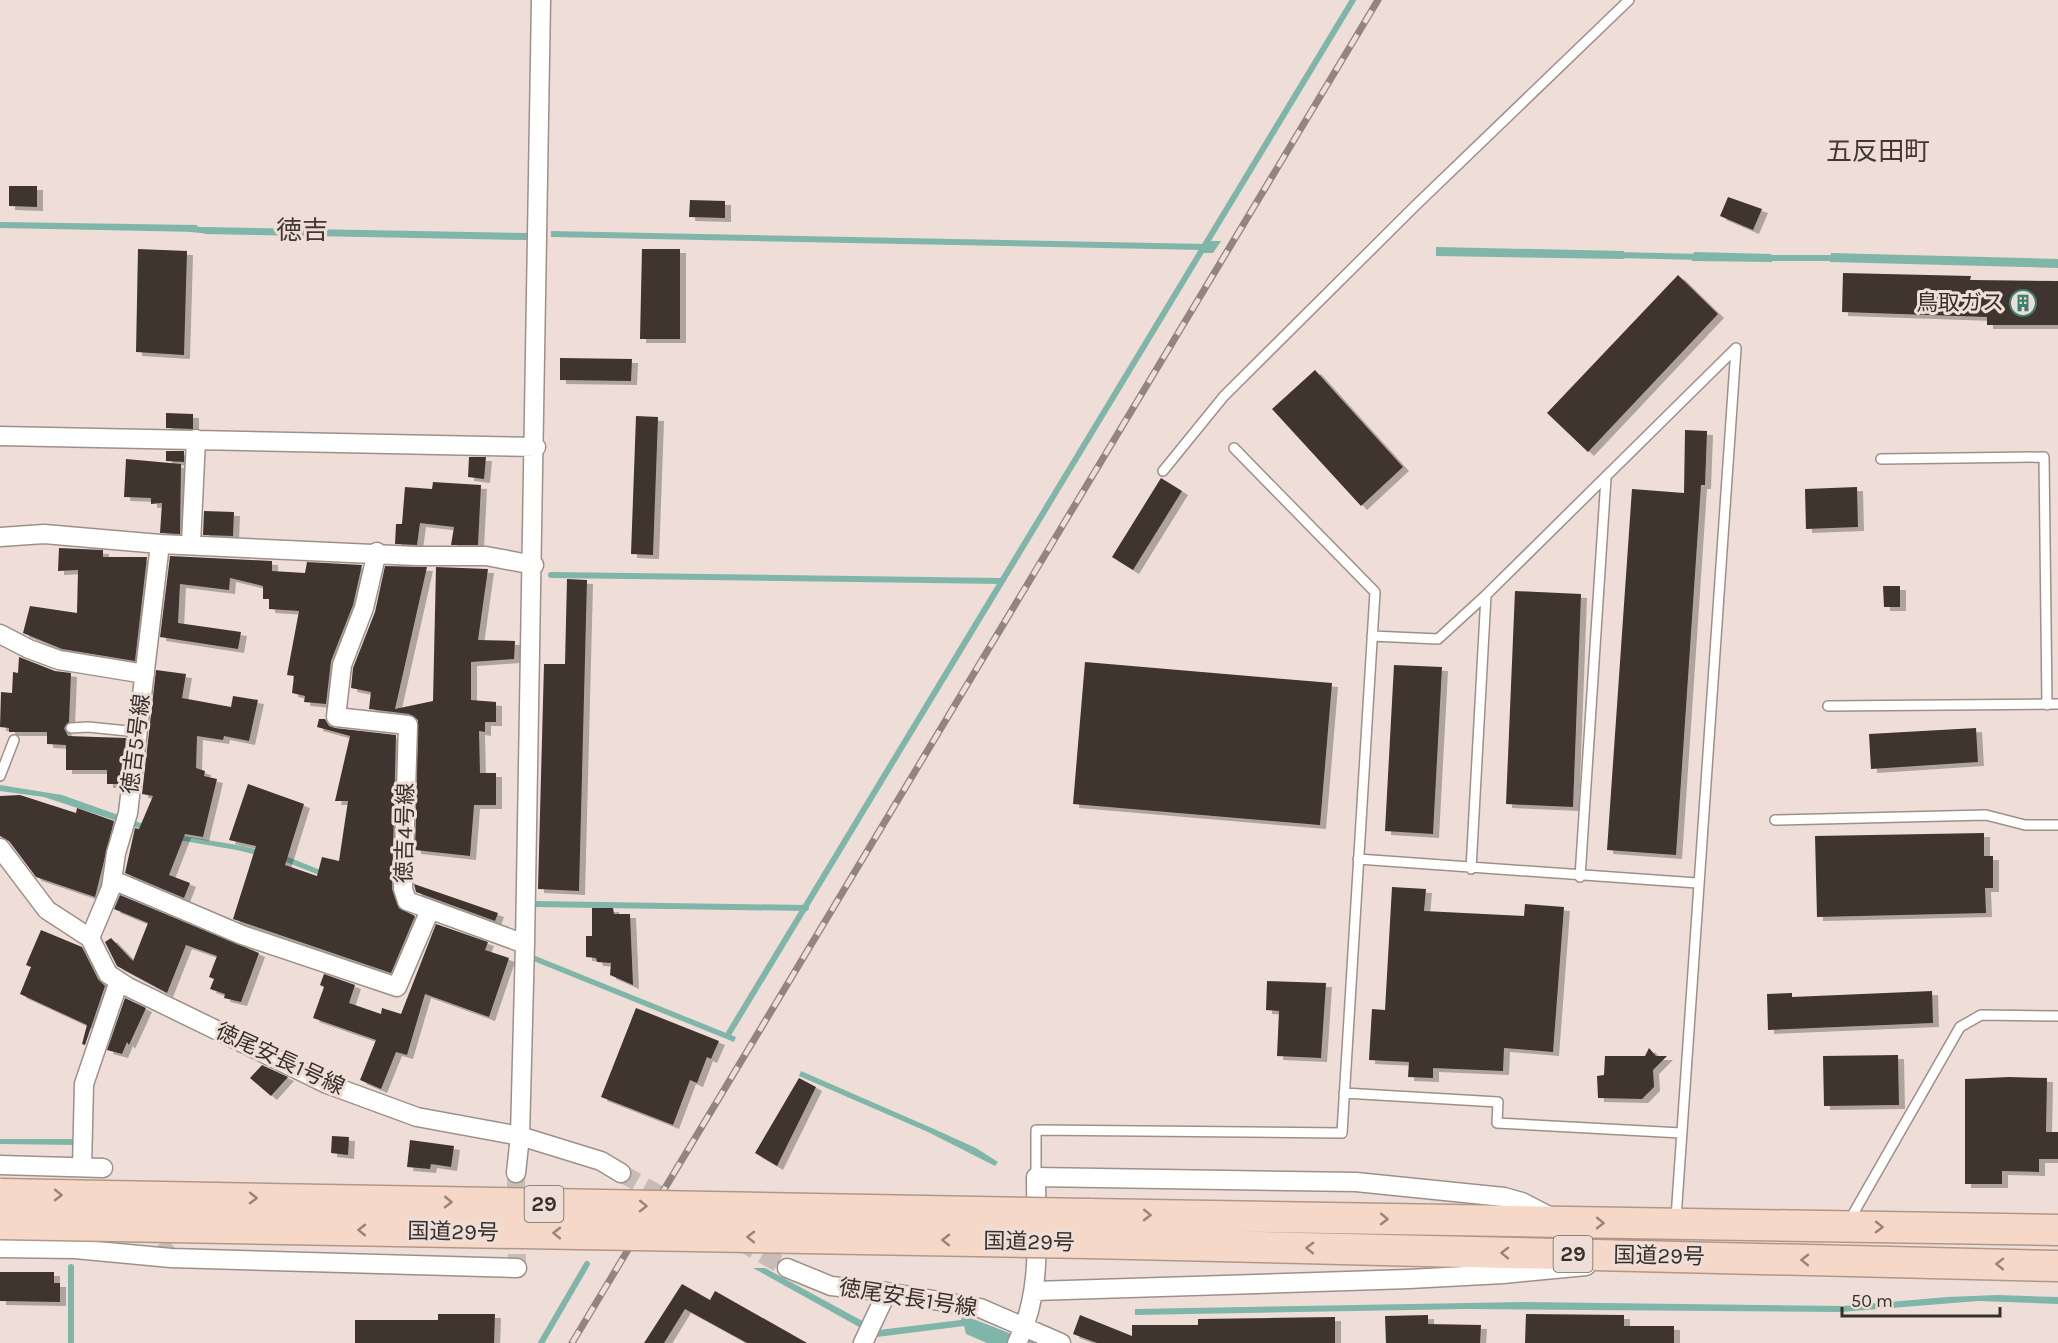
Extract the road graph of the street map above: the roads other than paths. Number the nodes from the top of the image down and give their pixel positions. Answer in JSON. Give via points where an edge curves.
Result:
{"nodes":[{"id":1,"x":541,"y":0,"type":"edge"},
{"id":2,"x":1629,"y":0,"type":"edge"},
{"id":3,"x":0,"y":436,"type":"edge"},
{"id":4,"x":196,"y":439,"type":"junction"},
{"id":5,"x":536,"y":447,"type":"junction"},
{"id":6,"x":1234,"y":448,"type":"dead end"},
{"id":7,"x":1881,"y":459,"type":"dead end"},
{"id":8,"x":1163,"y":471,"type":"dead end"},
{"id":9,"x":1606,"y":478,"type":"junction"},
{"id":10,"x":0,"y":537,"type":"edge"},
{"id":11,"x":160,"y":544,"type":"junction"},
{"id":12,"x":191,"y":544,"type":"junction"},
{"id":13,"x":377,"y":552,"type":"junction"},
{"id":14,"x":534,"y":565,"type":"junction"},
{"id":15,"x":1486,"y":595,"type":"junction"},
{"id":16,"x":0,"y":634,"type":"edge"},
{"id":17,"x":1372,"y":636,"type":"junction"},
{"id":18,"x":145,"y":674,"type":"junction"},
{"id":19,"x":2058,"y":704,"type":"edge"},
{"id":20,"x":2047,"y":705,"type":"junction"},
{"id":21,"x":1828,"y":706,"type":"dead end"},
{"id":22,"x":70,"y":729,"type":"dead end"},
{"id":23,"x":138,"y":732,"type":"junction"},
{"id":24,"x":14,"y":740,"type":"dead end"},
{"id":25,"x":0,"y":776,"type":"edge"},
{"id":26,"x":1775,"y":820,"type":"dead end"},
{"id":27,"x":2058,"y":825,"type":"edge"},
{"id":28,"x":0,"y":848,"type":"edge"},
{"id":29,"x":1358,"y":860,"type":"junction"},
{"id":30,"x":1471,"y":869,"type":"junction"},
{"id":31,"x":1580,"y":876,"type":"junction"},
{"id":32,"x":113,"y":880,"type":"junction"},
{"id":33,"x":1697,"y":883,"type":"junction"},
{"id":34,"x":430,"y":910,"type":"junction"},
{"id":35,"x":90,"y":938,"type":"junction"},
{"id":36,"x":525,"y":944,"type":"junction"},
{"id":37,"x":119,"y":981,"type":"junction"},
{"id":38,"x":2058,"y":1016,"type":"edge"},
{"id":39,"x":1344,"y":1094,"type":"junction"},
{"id":40,"x":1681,"y":1133,"type":"junction"},
{"id":41,"x":520,"y":1136,"type":"junction"},
{"id":42,"x":0,"y":1165,"type":"edge"},
{"id":43,"x":82,"y":1167,"type":"junction"},
{"id":44,"x":103,"y":1168,"type":"dead end"},
{"id":45,"x":516,"y":1173,"type":"tunnel mouth"},
{"id":46,"x":621,"y":1173,"type":"tunnel mouth"},
{"id":47,"x":1036,"y":1177,"type":"junction"},
{"id":48,"x":0,"y":1194,"type":"edge"},
{"id":49,"x":1559,"y":1222,"type":"junction"},
{"id":50,"x":0,"y":1224,"type":"edge"},
{"id":51,"x":1676,"y":1224,"type":"junction"},
{"id":52,"x":1845,"y":1227,"type":"junction"},
{"id":53,"x":1089,"y":1228,"type":"junction"},
{"id":54,"x":2058,"y":1230,"type":"edge"},
{"id":55,"x":0,"y":1248,"type":"edge"},
{"id":56,"x":1638,"y":1256,"type":"junction"},
{"id":57,"x":2058,"y":1266,"type":"edge"},
{"id":58,"x":517,"y":1268,"type":"dead end"},
{"id":59,"x":787,"y":1268,"type":"tunnel mouth"},
{"id":60,"x":1034,"y":1291,"type":"junction"},
{"id":61,"x":887,"y":1292,"type":"junction"},
{"id":62,"x":1021,"y":1336,"type":"edge"},
{"id":63,"x":863,"y":1343,"type":"edge"},
{"id":64,"x":1060,"y":1343,"type":"edge"}],
"edges":[{"from":1,"to":5,"type":"street"},
{"from":2,"to":8,"type":"lane","via":[[1232,389]]},
{"from":3,"to":4,"type":"street"},
{"from":4,"to":5,"type":"street"},
{"from":4,"to":12,"type":"street"},
{"from":5,"to":14,"type":"street"},
{"from":6,"to":17,"type":"lane","via":[[1375,592]]},
{"from":7,"to":20,"type":"lane","via":[[2044,457]]},
{"from":9,"to":15,"type":"lane"},
{"from":9,"to":31,"type":"lane"},
{"from":9,"to":33,"type":"lane","via":[[1736,348]]},
{"from":10,"to":11,"type":"street","via":[[44,534]]},
{"from":11,"to":12,"type":"street"},
{"from":11,"to":18,"type":"street","name":"徳吉5号線"},
{"from":12,"to":13,"type":"street"},
{"from":13,"to":14,"type":"street","via":[[486,556]]},
{"from":13,"to":34,"type":"street","name":"徳吉4号線","via":[[364,609],[342,664],[336,717],[408,725],[403,889],[407,901]]},
{"from":14,"to":36,"type":"street"},
{"from":15,"to":17,"type":"lane","via":[[1438,639]]},
{"from":15,"to":30,"type":"lane"},
{"from":16,"to":18,"type":"street","via":[[59,660]]},
{"from":17,"to":29,"type":"lane"},
{"from":18,"to":23,"type":"street","name":"徳吉5号線"},
{"from":19,"to":20,"type":"lane"},
{"from":20,"to":21,"type":"lane"},
{"from":22,"to":23,"type":"lane"},
{"from":23,"to":32,"type":"street","name":"徳吉5号線","via":[[128,813]]},
{"from":24,"to":25,"type":"lane"},
{"from":26,"to":27,"type":"lane","via":[[1986,815],[2025,825]]},
{"from":28,"to":35,"type":"street","name":"徳尾安長1号線","via":[[47,909]]},
{"from":29,"to":30,"type":"lane"},
{"from":29,"to":39,"type":"lane"},
{"from":30,"to":31,"type":"lane"},
{"from":31,"to":33,"type":"lane"},
{"from":32,"to":34,"type":"street","via":[[242,935],[397,987]]},
{"from":32,"to":35,"type":"street","name":"徳吉5号線"},
{"from":33,"to":40,"type":"lane"},
{"from":34,"to":36,"type":"street","name":"徳吉4号線"},
{"from":35,"to":37,"type":"street","name":"徳尾安長1号線","via":[[108,974]]},
{"from":36,"to":41,"type":"street"},
{"from":37,"to":41,"type":"street","name":"徳尾安長1号線","via":[[327,1084],[417,1117]]},
{"from":37,"to":43,"type":"street","via":[[84,1084]]},
{"from":38,"to":52,"type":"lane","via":[[1981,1015],[1960,1027]]},
{"from":39,"to":40,"type":"lane","via":[[1498,1102],[1497,1123]]},
{"from":39,"to":47,"type":"lane","via":[[1342,1133],[1035,1130]]},
{"from":40,"to":51,"type":"lane"},
{"from":41,"to":45,"type":"street"},
{"from":41,"to":46,"type":"street","name":"徳尾安長1号線","via":[[601,1161]]},
{"from":42,"to":43,"type":"street"},
{"from":43,"to":44,"type":"street"},
{"from":47,"to":49,"type":"street","via":[[1392,1185],[1504,1197]]},
{"from":47,"to":60,"type":"street"},
{"from":48,"to":53,"type":"highway","name":"国道29号","number":"29","one_way":true,"bridge":true},
{"from":49,"to":51,"type":"highway","name":"国道29号","number":"29","one_way":true},
{"from":53,"to":49,"type":"highway","name":"国道29号","number":"29","one_way":true},
{"from":53,"to":50,"type":"highway","name":"国道29号","number":"29","one_way":true,"bridge":true},
{"from":51,"to":52,"type":"highway","name":"国道29号","number":"29"},
{"from":52,"to":54,"type":"highway","name":"国道29号","number":"29","one_way":true},
{"from":56,"to":53,"type":"highway","name":"国道29号","number":"29","one_way":true},
{"from":55,"to":58,"type":"street"},
{"from":57,"to":56,"type":"highway","name":"国道29号","number":"29","one_way":true},
{"from":56,"to":60,"type":"street","via":[[1503,1274]]},
{"from":59,"to":61,"type":"street","name":"徳尾安長1号線","via":[[831,1286]]},
{"from":60,"to":62,"type":"street"},
{"from":61,"to":62,"type":"street","name":"徳尾安長1号線","via":[[980,1308]]},
{"from":61,"to":63,"type":"street"},
{"from":62,"to":64,"type":"street","name":"徳尾安長1号線"}]}
